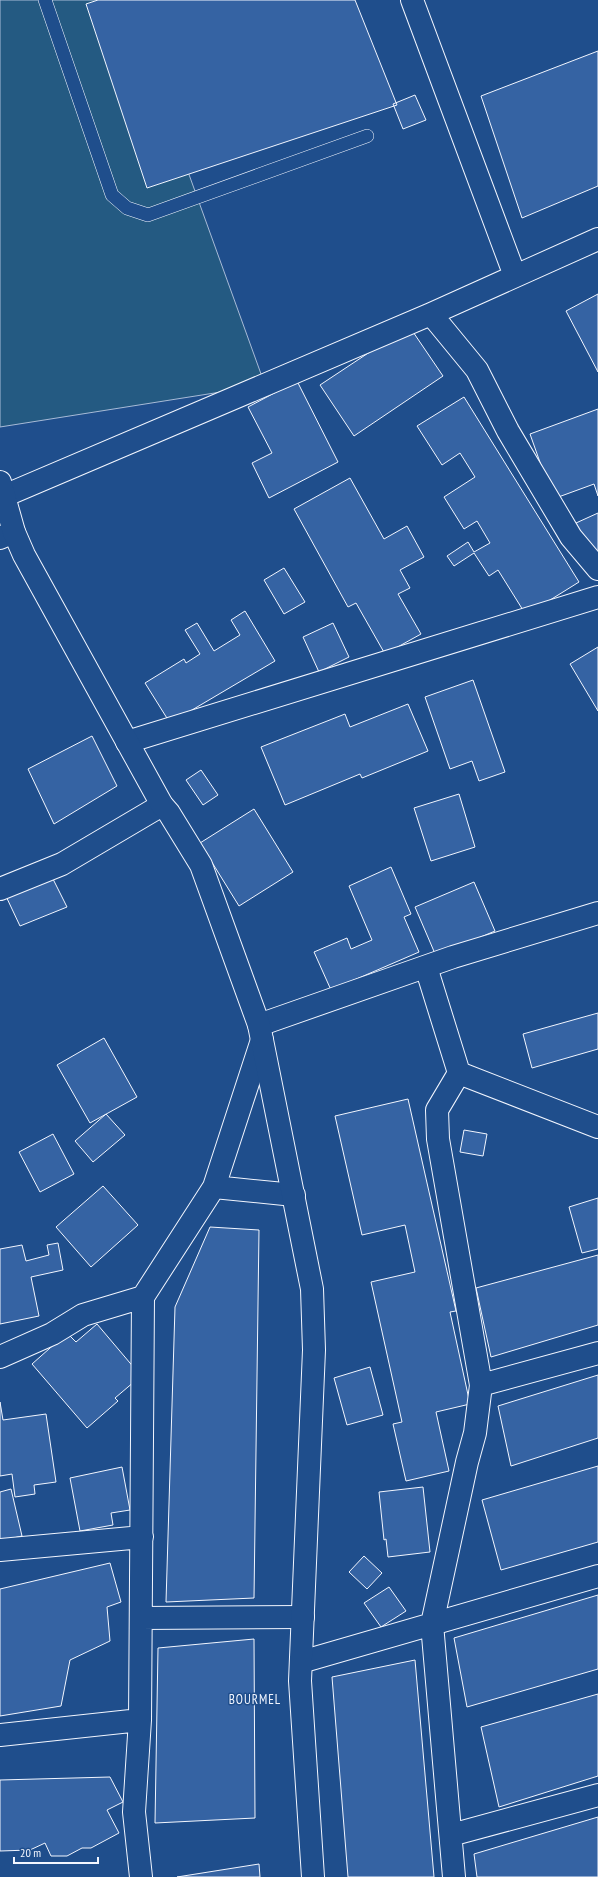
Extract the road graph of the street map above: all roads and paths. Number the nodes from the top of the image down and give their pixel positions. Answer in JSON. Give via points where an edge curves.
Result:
{"nodes":[{"id":1,"x":45,"y":0,"type":"edge"},
{"id":2,"x":412,"y":0,"type":"edge"},
{"id":3,"x":367,"y":136,"type":"dead end"},
{"id":4,"x":598,"y":239,"type":"edge"},
{"id":5,"x":515,"y":276,"type":"junction"},
{"id":6,"x":431,"y":314,"type":"junction"},
{"id":7,"x":2,"y":489,"type":"edge"},
{"id":8,"x":7,"y":535,"type":"edge"},
{"id":9,"x":598,"y":569,"type":"edge"},
{"id":10,"x":598,"y":597,"type":"edge"},
{"id":11,"x":127,"y":742,"type":"junction"},
{"id":12,"x":162,"y":805,"type":"junction"},
{"id":13,"x":0,"y":889,"type":"edge"},
{"id":14,"x":598,"y":913,"type":"edge"},
{"id":15,"x":426,"y":967,"type":"junction"},
{"id":16,"x":261,"y":1032,"type":"junction"},
{"id":17,"x":459,"y":1073,"type":"junction"},
{"id":18,"x":598,"y":1127,"type":"edge"},
{"id":19,"x":214,"y":1187,"type":"junction"},
{"id":20,"x":294,"y":1195,"type":"junction"},
{"id":21,"x":143,"y":1297,"type":"junction"},
{"id":22,"x":598,"y":1354,"type":"edge"},
{"id":23,"x":0,"y":1357,"type":"edge"},
{"id":24,"x":481,"y":1385,"type":"junction"},
{"id":25,"x":142,"y":1537,"type":"junction"},
{"id":26,"x":0,"y":1550,"type":"edge"},
{"id":27,"x":598,"y":1576,"type":"edge"},
{"id":28,"x":303,"y":1617,"type":"junction"},
{"id":29,"x":141,"y":1618,"type":"junction"},
{"id":30,"x":432,"y":1624,"type":"junction"},
{"id":31,"x":301,"y":1662,"type":"junction"},
{"id":32,"x":140,"y":1720,"type":"junction"},
{"id":33,"x":0,"y":1735,"type":"edge"},
{"id":34,"x":598,"y":1795,"type":"edge"},
{"id":35,"x":451,"y":1836,"type":"junction"},
{"id":36,"x":141,"y":1877,"type":"edge"},
{"id":37,"x":313,"y":1877,"type":"edge"},
{"id":38,"x":454,"y":1877,"type":"edge"}],
"edges":[{"from":1,"to":3,"type":"lane","via":[[112,195],[127,208],[148,215]]},
{"from":2,"to":5,"type":"street"},
{"from":4,"to":5,"type":"street"},
{"from":5,"to":6,"type":"street"},
{"from":6,"to":7,"type":"street"},
{"from":6,"to":9,"type":"street","via":[[477,370],[508,431],[571,537]]},
{"from":7,"to":8,"type":"street"},
{"from":8,"to":11,"type":"street","via":[[24,555]]},
{"from":10,"to":11,"type":"street"},
{"from":11,"to":12,"type":"street"},
{"from":12,"to":13,"type":"street","via":[[62,864]]},
{"from":12,"to":16,"type":"street","via":[[201,865]]},
{"from":14,"to":15,"type":"street"},
{"from":15,"to":16,"type":"street"},
{"from":15,"to":17,"type":"street"},
{"from":16,"to":19,"type":"street"},
{"from":16,"to":20,"type":"street"},
{"from":17,"to":18,"type":"street"},
{"from":17,"to":24,"type":"street","via":[[436,1110],[438,1139]]},
{"from":19,"to":20,"type":"street"},
{"from":19,"to":21,"type":"street"},
{"from":20,"to":28,"type":"street","via":[[312,1289],[314,1350]]},
{"from":21,"to":23,"type":"street","via":[[83,1316],[52,1334]]},
{"from":21,"to":25,"type":"street"},
{"from":22,"to":24,"type":"street"},
{"from":24,"to":30,"type":"street","via":[[475,1433]]},
{"from":25,"to":26,"type":"street"},
{"from":25,"to":29,"type":"street"},
{"from":27,"to":30,"type":"street"},
{"from":28,"to":29,"type":"street"},
{"from":28,"to":31,"type":"street"},
{"from":29,"to":32,"type":"street"},
{"from":30,"to":31,"type":"street"},
{"from":30,"to":35,"type":"street"},
{"from":31,"to":37,"type":"street","via":[[300,1681]]},
{"from":32,"to":33,"type":"street"},
{"from":32,"to":36,"type":"street","via":[[134,1812]]},
{"from":34,"to":35,"type":"street"},
{"from":35,"to":38,"type":"street"}]}
